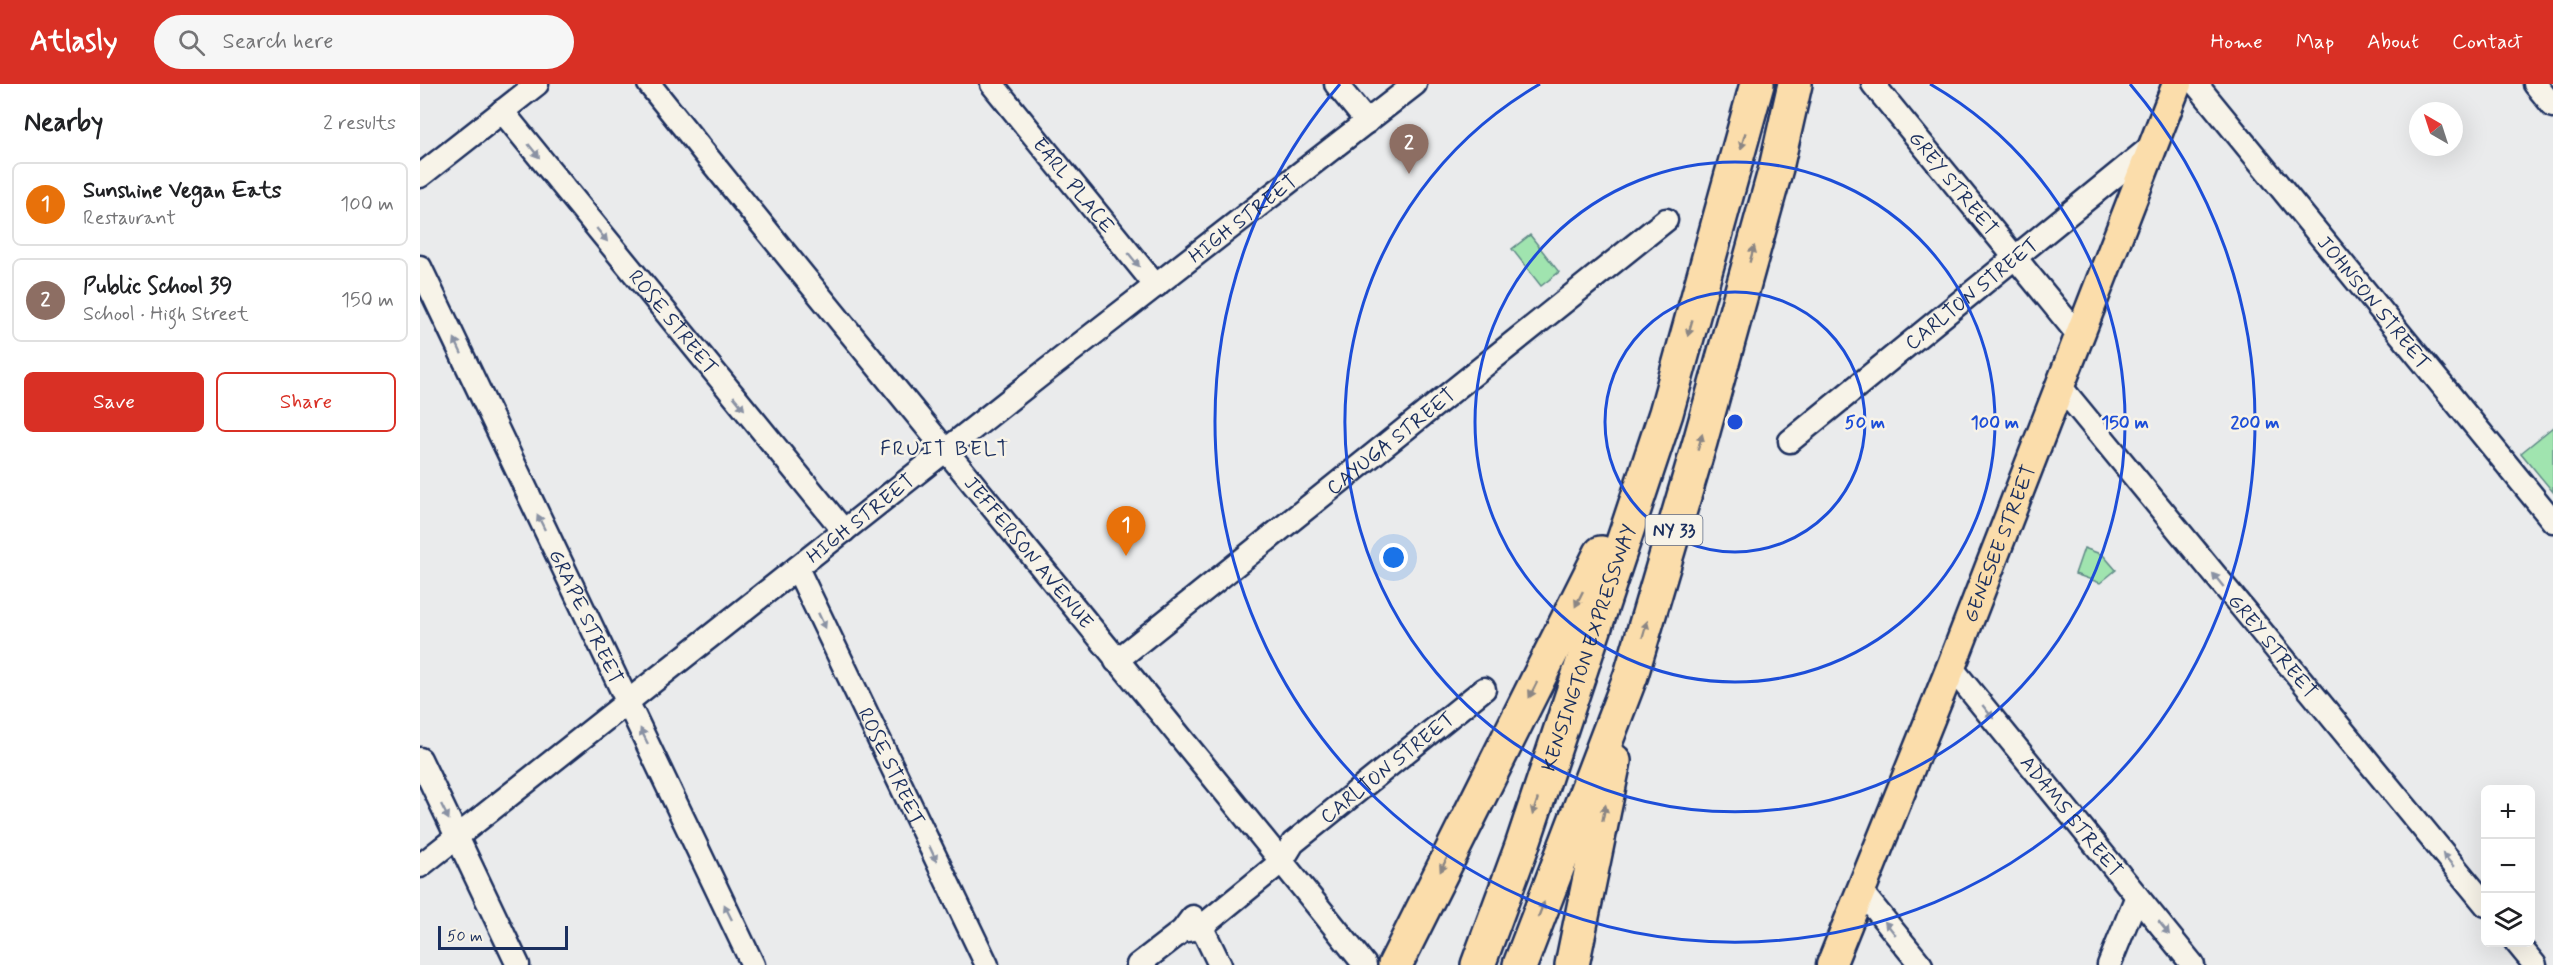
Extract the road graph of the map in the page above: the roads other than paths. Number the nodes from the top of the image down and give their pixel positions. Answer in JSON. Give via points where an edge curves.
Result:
{"nodes":[{"id":1,"x":537,"y":84,"type":"edge"},
{"id":2,"x":648,"y":84,"type":"edge"},
{"id":3,"x":992,"y":84,"type":"edge"},
{"id":4,"x":1336,"y":84,"type":"edge"},
{"id":5,"x":1415,"y":84,"type":"edge"},
{"id":6,"x":1757,"y":84,"type":"edge"},
{"id":7,"x":1795,"y":84,"type":"edge"},
{"id":8,"x":1873,"y":84,"type":"edge"},
{"id":9,"x":2177,"y":84,"type":"edge"},
{"id":10,"x":2196,"y":84,"type":"edge"},
{"id":11,"x":2535,"y":84,"type":"edge"},
{"id":12,"x":2553,"y":105,"type":"edge"},
{"id":13,"x":502,"y":111,"type":"junction"},
{"id":14,"x":1367,"y":122,"type":"junction"},
{"id":15,"x":2153,"y":145,"type":"junction"},
{"id":16,"x":420,"y":176,"type":"edge"},
{"id":17,"x":1666,"y":220,"type":"dead end"},
{"id":18,"x":2015,"y":258,"type":"junction"},
{"id":19,"x":420,"y":267,"type":"edge"},
{"id":20,"x":1156,"y":286,"type":"junction"},
{"id":21,"x":2080,"y":337,"type":"junction"},
{"id":22,"x":2060,"y":386,"type":"junction"},
{"id":23,"x":1666,"y":413,"type":"junction"},
{"id":24,"x":1790,"y":441,"type":"dead end"},
{"id":25,"x":946,"y":451,"type":"junction"},
{"id":26,"x":2553,"y":521,"type":"edge"},
{"id":27,"x":844,"y":531,"type":"junction"},
{"id":28,"x":797,"y":568,"type":"junction"},
{"id":29,"x":1116,"y":661,"type":"junction"},
{"id":30,"x":1951,"y":667,"type":"junction"},
{"id":31,"x":1631,"y":675,"type":"junction"},
{"id":32,"x":1484,"y":689,"type":"dead end"},
{"id":33,"x":627,"y":702,"type":"junction"},
{"id":34,"x":420,"y":759,"type":"edge"},
{"id":35,"x":457,"y":837,"type":"junction"},
{"id":36,"x":1281,"y":853,"type":"junction"},
{"id":37,"x":420,"y":866,"type":"edge"},
{"id":38,"x":1860,"y":890,"type":"junction"},
{"id":39,"x":2137,"y":896,"type":"junction"},
{"id":40,"x":2481,"y":899,"type":"edge"},
{"id":41,"x":1191,"y":925,"type":"junction"},
{"id":42,"x":2520,"y":947,"type":"edge"},
{"id":43,"x":518,"y":965,"type":"edge"},
{"id":44,"x":753,"y":965,"type":"edge"},
{"id":45,"x":987,"y":965,"type":"edge"},
{"id":46,"x":1138,"y":965,"type":"edge"},
{"id":47,"x":1220,"y":965,"type":"edge"},
{"id":48,"x":1365,"y":965,"type":"edge"},
{"id":49,"x":1395,"y":965,"type":"edge"},
{"id":50,"x":1478,"y":965,"type":"edge"},
{"id":51,"x":1520,"y":965,"type":"edge"},
{"id":52,"x":1572,"y":965,"type":"edge"},
{"id":53,"x":1831,"y":965,"type":"edge"},
{"id":54,"x":1921,"y":965,"type":"edge"},
{"id":55,"x":2109,"y":965,"type":"edge"},
{"id":56,"x":2193,"y":965,"type":"edge"},
{"id":57,"x":2535,"y":965,"type":"edge"}],
"edges":[{"from":1,"to":13,"type":"street"},
{"from":2,"to":25,"type":"street","name":"JEFFERSON AVENUE"},
{"from":3,"to":20,"type":"street","name":"EARL PLACE","one_way":true},
{"from":4,"to":14,"type":"street"},
{"from":5,"to":14,"type":"street","name":"HIGH STREET"},
{"from":6,"to":23,"type":"highway","name":"KENSINGTON EXPRESSWAY","number":"NY 33","one_way":true},
{"from":31,"to":7,"type":"highway","number":"NY 33","one_way":true,"via":[[1770,191]]},
{"from":8,"to":18,"type":"street","name":"GREY STREET"},
{"from":9,"to":15,"type":"main road","name":"GENESEE STREET"},
{"from":10,"to":26,"type":"street","name":"JOHNSON STREET"},
{"from":11,"to":12,"type":"street"},
{"from":13,"to":16,"type":"street"},
{"from":13,"to":27,"type":"street","name":"ROSE STREET","one_way":true},
{"from":14,"to":20,"type":"street","name":"HIGH STREET"},
{"from":15,"to":18,"type":"street","name":"CARLTON STREET"},
{"from":15,"to":21,"type":"main road","name":"GENESEE STREET"},
{"from":17,"to":29,"type":"street","name":"CAYUGA STREET"},
{"from":18,"to":21,"type":"street","name":"GREY STREET"},
{"from":18,"to":24,"type":"street","name":"CARLTON STREET"},
{"from":33,"to":19,"type":"street","name":"GRAPE STREET","one_way":true},
{"from":20,"to":25,"type":"street","name":"HIGH STREET"},
{"from":21,"to":22,"type":"main road","name":"GENESEE STREET"},
{"from":22,"to":30,"type":"main road","name":"GENESEE STREET"},
{"from":40,"to":22,"type":"street","name":"GREY STREET","one_way":true},
{"from":23,"to":49,"type":"highway","one_way":true,"via":[[1620,514]]},
{"from":23,"to":50,"type":"highway","name":"KENSINGTON EXPRESSWAY","number":"NY 33","one_way":true,"via":[[1522,846]]},
{"from":25,"to":27,"type":"street","name":"HIGH STREET"},
{"from":25,"to":29,"type":"street","name":"JEFFERSON AVENUE"},
{"from":27,"to":28,"type":"street","name":"HIGH STREET"},
{"from":28,"to":33,"type":"street","name":"HIGH STREET"},
{"from":28,"to":45,"type":"street","name":"ROSE STREET","one_way":true},
{"from":29,"to":36,"type":"street","name":"JEFFERSON AVENUE"},
{"from":30,"to":38,"type":"main road","name":"GENESEE STREET"},
{"from":30,"to":39,"type":"street","name":"ADAMS STREET","one_way":true},
{"from":51,"to":31,"type":"highway","number":"NY 33","one_way":true},
{"from":52,"to":31,"type":"highway","one_way":true},
{"from":32,"to":36,"type":"street","name":"CARLTON STREET"},
{"from":33,"to":35,"type":"street","name":"HIGH STREET"},
{"from":44,"to":33,"type":"street","name":"GRAPE STREET","one_way":true},
{"from":34,"to":35,"type":"street","one_way":true},
{"from":35,"to":37,"type":"street","name":"HIGH STREET"},
{"from":35,"to":43,"type":"street"},
{"from":36,"to":41,"type":"street","name":"CARLTON STREET"},
{"from":36,"to":48,"type":"street","name":"JEFFERSON AVENUE"},
{"from":38,"to":53,"type":"main road","name":"GENESEE STREET"},
{"from":54,"to":38,"type":"street","one_way":true},
{"from":39,"to":55,"type":"street"},
{"from":39,"to":56,"type":"street","name":"ADAMS STREET","one_way":true},
{"from":41,"to":46,"type":"street","name":"CARLTON STREET"},
{"from":41,"to":47,"type":"street"},
{"from":42,"to":57,"type":"street"}]}
